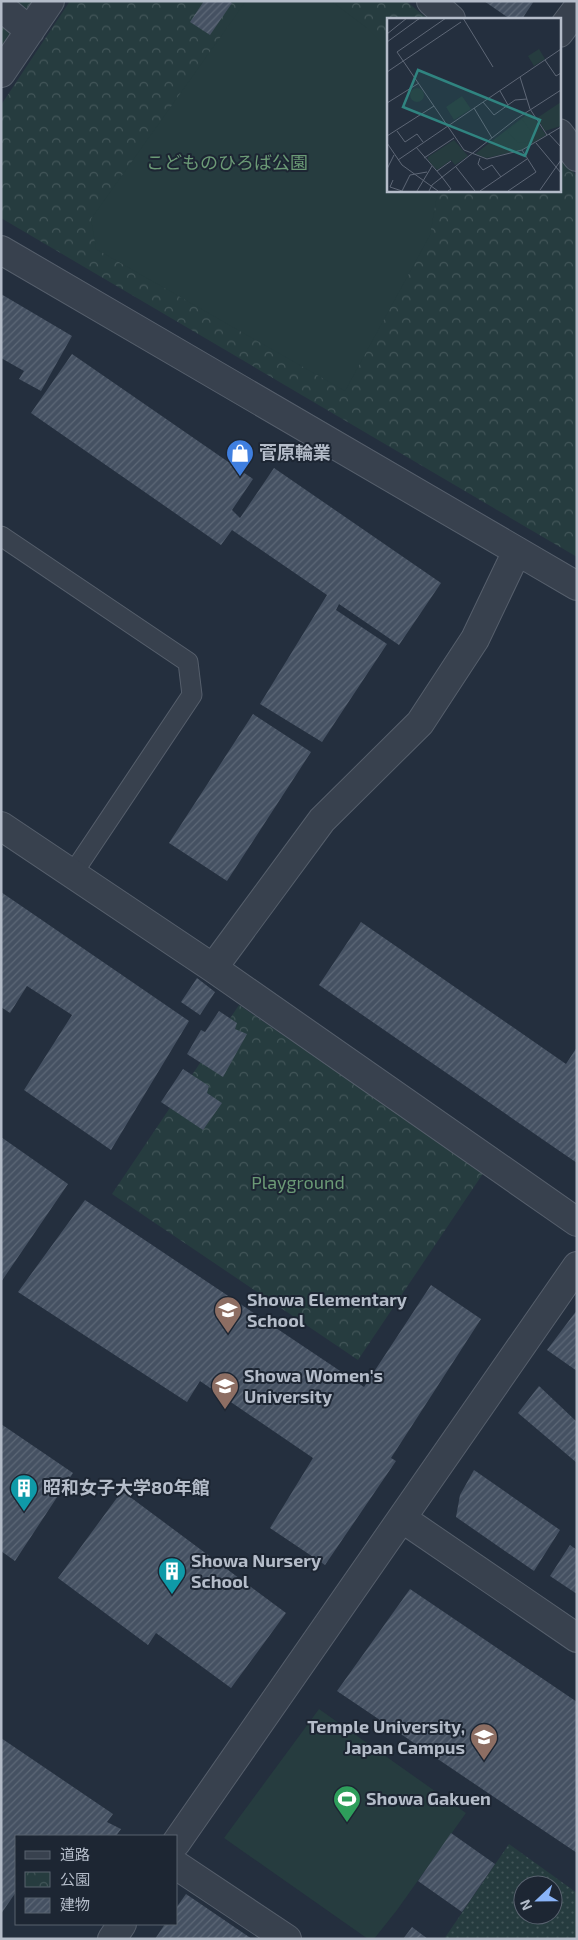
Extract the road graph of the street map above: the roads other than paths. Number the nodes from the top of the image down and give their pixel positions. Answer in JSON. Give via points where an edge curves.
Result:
{"nodes":[{"id":1,"x":50,"y":1,"type":"edge"},
{"id":2,"x":431,"y":1,"type":"edge"},
{"id":3,"x":1,"y":7,"type":"edge"},
{"id":4,"x":577,"y":9,"type":"edge"},
{"id":5,"x":450,"y":18,"type":"edge"},
{"id":6,"x":30,"y":31,"type":"junction"},
{"id":7,"x":560,"y":32,"type":"edge"},
{"id":8,"x":1,"y":73,"type":"edge"},
{"id":9,"x":560,"y":134,"type":"edge"},
{"id":10,"x":577,"y":157,"type":"edge"},
{"id":11,"x":1,"y":250,"type":"edge"},
{"id":12,"x":1,"y":536,"type":"edge"},
{"id":13,"x":517,"y":551,"type":"junction"},
{"id":14,"x":577,"y":586,"type":"edge"},
{"id":15,"x":1,"y":826,"type":"edge"},
{"id":16,"x":74,"y":873,"type":"junction"},
{"id":17,"x":212,"y":968,"type":"junction"},
{"id":18,"x":577,"y":1222,"type":"edge"},
{"id":19,"x":577,"y":1266,"type":"edge"},
{"id":20,"x":403,"y":1519,"type":"junction"},
{"id":21,"x":577,"y":1638,"type":"edge"},
{"id":22,"x":178,"y":1840,"type":"edge"},
{"id":23,"x":178,"y":1866,"type":"edge"},
{"id":24,"x":121,"y":1925,"type":"edge"},
{"id":25,"x":112,"y":1939,"type":"edge"},
{"id":26,"x":287,"y":1939,"type":"edge"}],
"edges":[{"from":1,"to":6,"type":"street"},
{"from":2,"to":5,"type":"street"},
{"from":3,"to":6,"type":"street"},
{"from":4,"to":7,"type":"street"},
{"from":6,"to":8,"type":"street"},
{"from":9,"to":10,"type":"street"},
{"from":11,"to":13,"type":"street"},
{"from":12,"to":16,"type":"lane","via":[[188,662],[192,695]]},
{"from":13,"to":14,"type":"street"},
{"from":13,"to":17,"type":"street","via":[[476,639],[420,723],[322,820]]},
{"from":15,"to":16,"type":"street"},
{"from":16,"to":17,"type":"street"},
{"from":17,"to":18,"type":"street"},
{"from":19,"to":20,"type":"street"},
{"from":20,"to":21,"type":"street"},
{"from":20,"to":22,"type":"street"},
{"from":23,"to":26,"type":"street"},
{"from":24,"to":25,"type":"street"}]}
